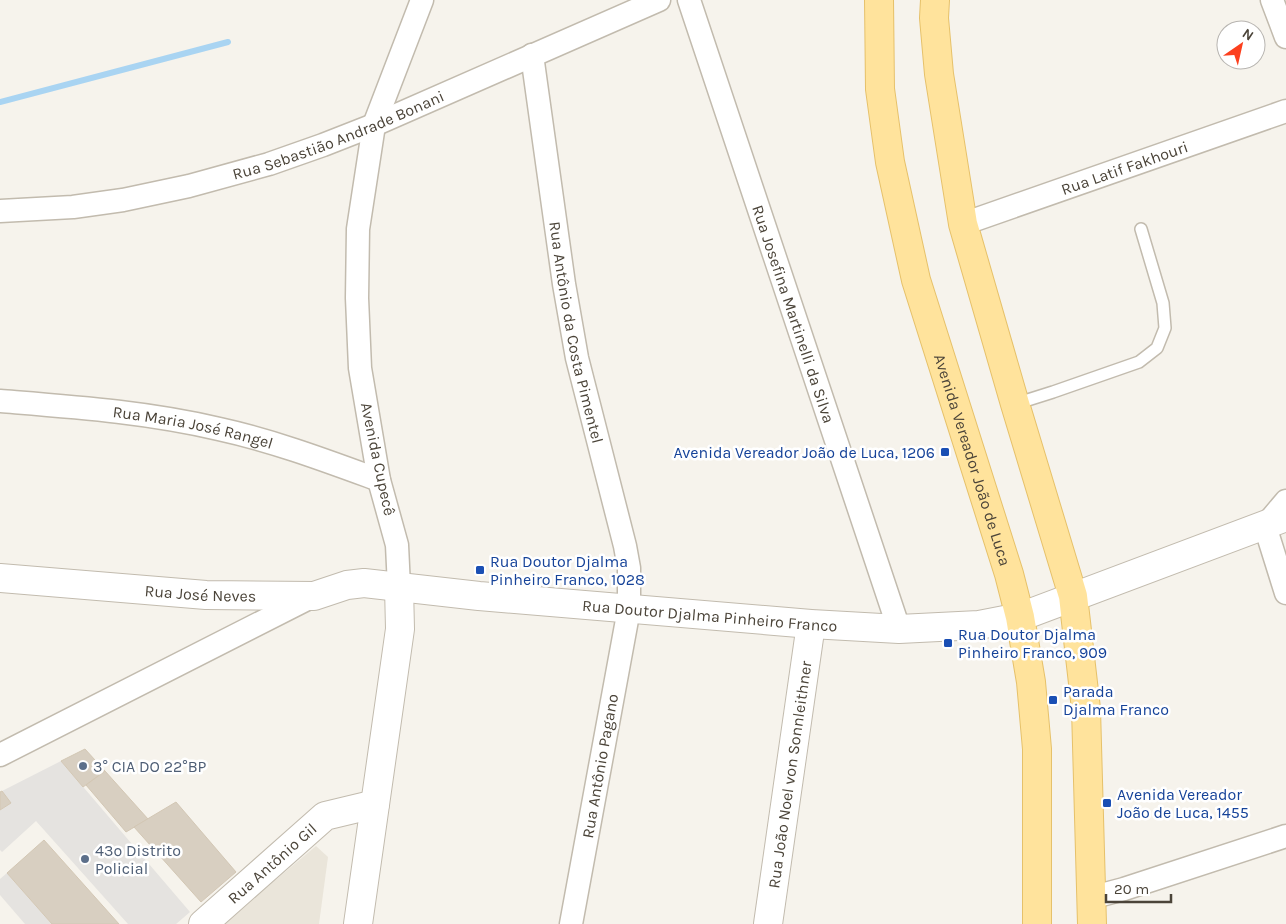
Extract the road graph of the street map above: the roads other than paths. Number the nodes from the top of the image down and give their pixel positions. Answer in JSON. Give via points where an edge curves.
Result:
{"nodes":[{"id":1,"x":422,"y":0,"type":"edge"},
{"id":2,"x":659,"y":0,"type":"edge"},
{"id":3,"x":689,"y":0,"type":"edge"},
{"id":4,"x":879,"y":0,"type":"edge"},
{"id":5,"x":935,"y":0,"type":"edge"},
{"id":6,"x":1272,"y":0,"type":"edge"},
{"id":7,"x":1286,"y":37,"type":"edge"},
{"id":8,"x":532,"y":55,"type":"junction"},
{"id":9,"x":1286,"y":111,"type":"edge"},
{"id":10,"x":374,"y":125,"type":"junction"},
{"id":11,"x":0,"y":211,"type":"edge"},
{"id":12,"x":963,"y":224,"type":"junction"},
{"id":13,"x":1141,"y":229,"type":"dead end"},
{"id":14,"x":0,"y":401,"type":"edge"},
{"id":15,"x":1015,"y":404,"type":"junction"},
{"id":16,"x":379,"y":480,"type":"junction"},
{"id":17,"x":1286,"y":502,"type":"edge"},
{"id":18,"x":1275,"y":521,"type":"edge"},
{"id":19,"x":0,"y":578,"type":"edge"},
{"id":20,"x":399,"y":588,"type":"junction"},
{"id":21,"x":1286,"y":593,"type":"edge"},
{"id":22,"x":314,"y":596,"type":"junction"},
{"id":23,"x":1073,"y":596,"type":"junction"},
{"id":24,"x":630,"y":609,"type":"junction"},
{"id":25,"x":1020,"y":617,"type":"junction"},
{"id":26,"x":811,"y":624,"type":"junction"},
{"id":27,"x":899,"y":629,"type":"junction"},
{"id":28,"x":0,"y":755,"type":"edge"},
{"id":29,"x":375,"y":804,"type":"junction"},
{"id":30,"x":1286,"y":836,"type":"edge"},
{"id":31,"x":1091,"y":911,"type":"edge"},
{"id":32,"x":203,"y":924,"type":"edge"},
{"id":33,"x":358,"y":924,"type":"edge"},
{"id":34,"x":572,"y":924,"type":"edge"},
{"id":35,"x":768,"y":924,"type":"edge"},
{"id":36,"x":1037,"y":924,"type":"edge"}],
"edges":[{"from":1,"to":10,"type":"street","name":"Avenida Cupecê"},
{"from":2,"to":8,"type":"street","name":"Rua Sebastião Andrade Bonani"},
{"from":3,"to":27,"type":"street","name":"Rua Josefina Martinelli da Silva"},
{"from":4,"to":25,"type":"main road","name":"Avenida Vereador João de Luca","via":[[880,89],[890,162],[916,280]]},
{"from":5,"to":12,"type":"main road","via":[[938,74]]},
{"from":6,"to":7,"type":"street"},
{"from":8,"to":10,"type":"street","name":"Rua Sebastião Andrade Bonani"},
{"from":8,"to":24,"type":"street","name":"Rua Antônio da Costa Pimentel","via":[[577,358],[625,546]]},
{"from":9,"to":12,"type":"street","name":"Rua Latif Fakhouri"},
{"from":10,"to":11,"type":"street","name":"Rua Sebastião Andrade Bonani","via":[[269,164],[189,186],[73,207]]},
{"from":10,"to":16,"type":"street","name":"Avenida Cupecê","via":[[358,229],[357,298],[360,368]]},
{"from":12,"to":15,"type":"main road"},
{"from":13,"to":15,"type":"lane","via":[[1163,303],[1165,328],[1157,348],[1139,362]]},
{"from":14,"to":16,"type":"street","name":"Rua Maria José Rangel","via":[[127,412],[220,429],[304,452]]},
{"from":15,"to":23,"type":"main road"},
{"from":16,"to":20,"type":"street","name":"Avenida Cupecê","via":[[397,545]]},
{"from":17,"to":18,"type":"street"},
{"from":18,"to":21,"type":"street"},
{"from":18,"to":23,"type":"street"},
{"from":19,"to":22,"type":"street","name":"Rua José Neves","via":[[206,595]]},
{"from":20,"to":22,"type":"street","name":"Rua José Neves","via":[[364,583]]},
{"from":20,"to":24,"type":"street","name":"Rua Doutor Djalma Pinheiro Franco"},
{"from":20,"to":29,"type":"street","name":"Avenida Cupecê","via":[[400,629]]},
{"from":22,"to":28,"type":"street"},
{"from":23,"to":25,"type":"street","name":"Rua Doutor Djalma Pinheiro Franco"},
{"from":23,"to":31,"type":"main road","via":[[1086,709]]},
{"from":24,"to":26,"type":"street","name":"Rua Doutor Djalma Pinheiro Franco"},
{"from":24,"to":34,"type":"street","name":"Rua Antônio Pagano"},
{"from":25,"to":27,"type":"street","name":"Rua Doutor Djalma Pinheiro Franco","via":[[979,625]]},
{"from":25,"to":36,"type":"main road","name":"Avenida Vereador João de Luca","via":[[1038,749]]},
{"from":26,"to":27,"type":"street","name":"Rua Doutor Djalma Pinheiro Franco"},
{"from":26,"to":35,"type":"street","name":"Rua João Noel von Sonnleithner"},
{"from":29,"to":32,"type":"street","name":"Rua Antônio Gil","via":[[325,816]]},
{"from":29,"to":33,"type":"street","name":"Avenida Cupecê"},
{"from":30,"to":31,"type":"street","via":[[1124,889]]}]}
